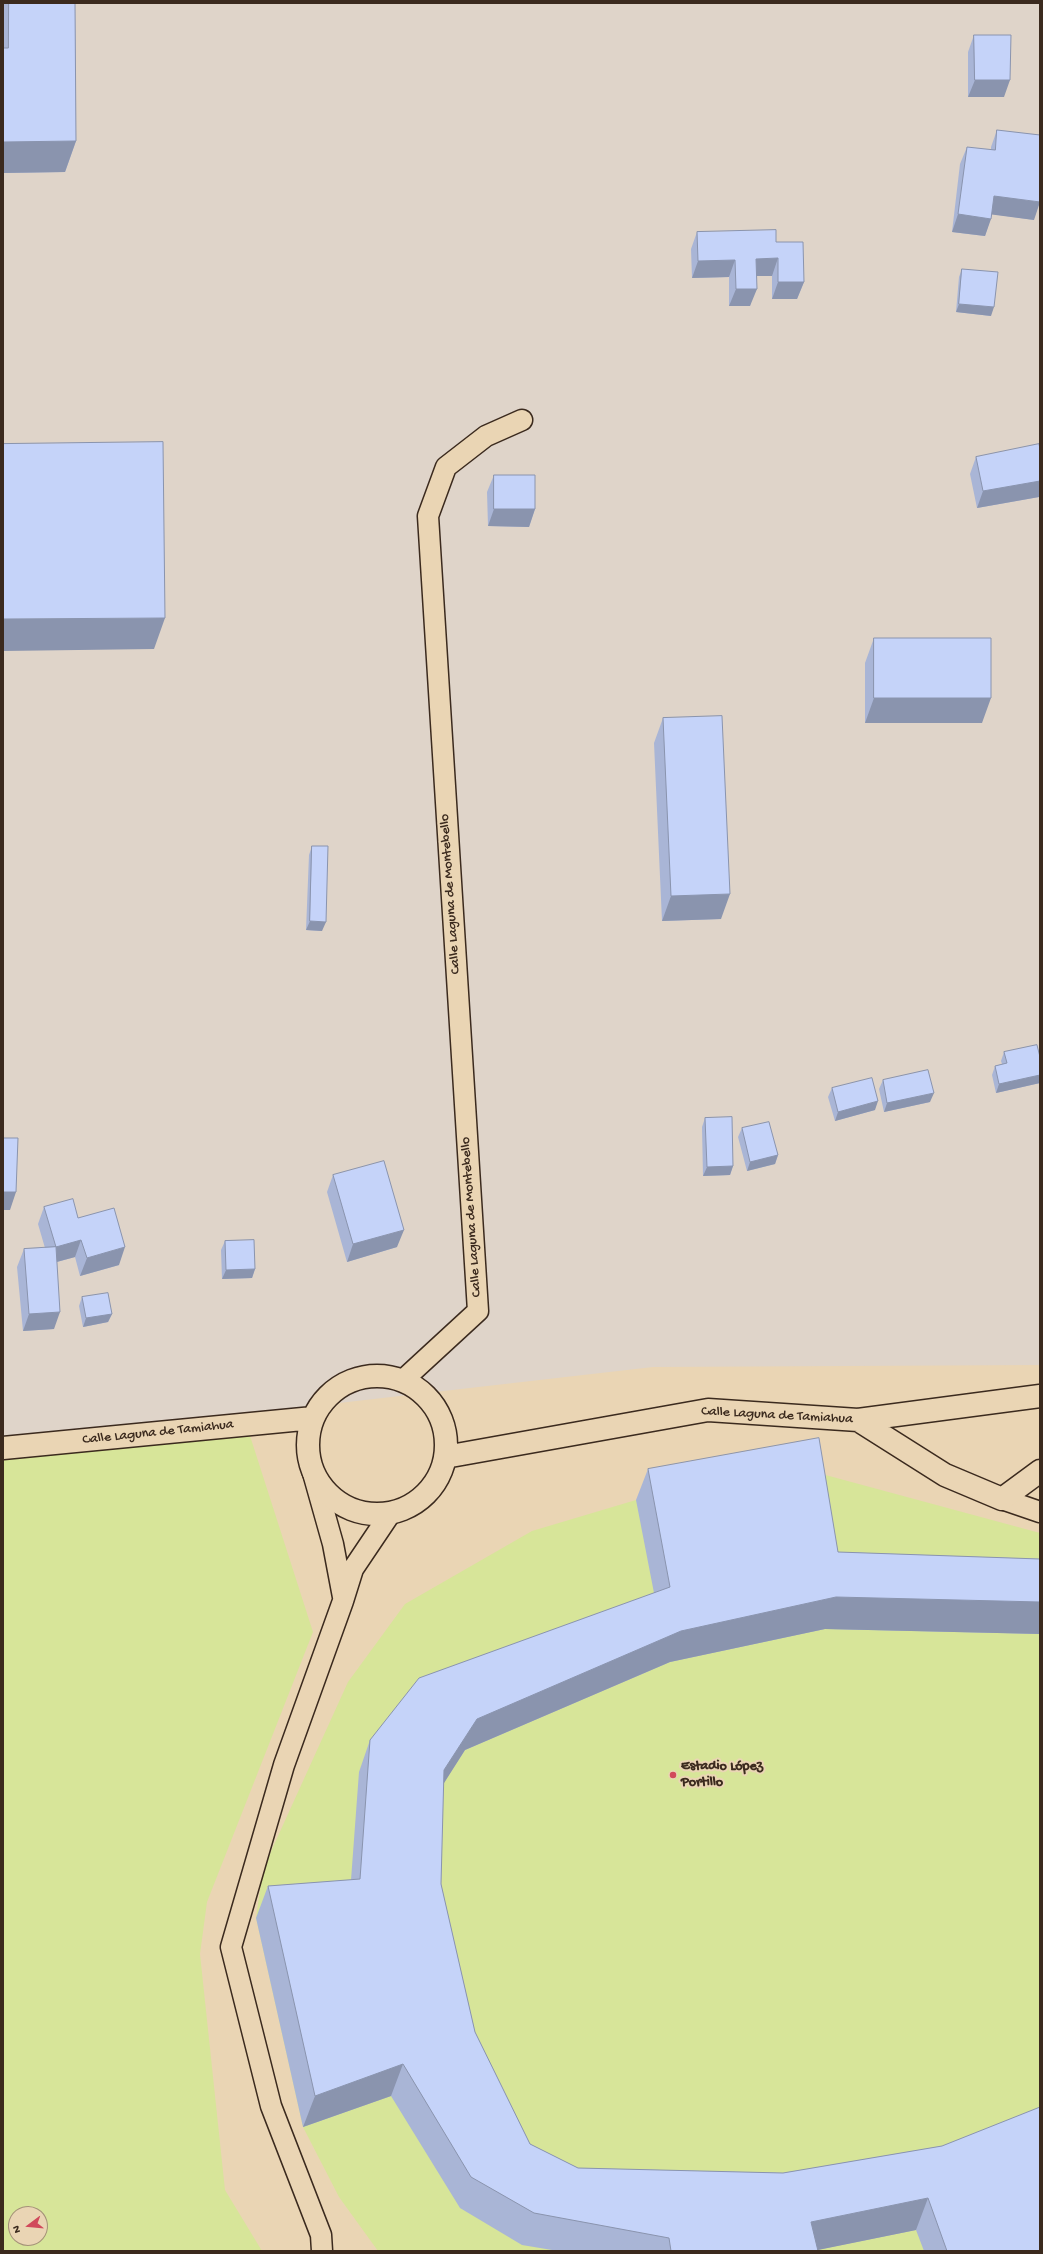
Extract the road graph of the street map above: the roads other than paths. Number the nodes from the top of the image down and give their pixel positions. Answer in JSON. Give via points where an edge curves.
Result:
{"nodes":[{"id":1,"x":522,"y":420,"type":"dead end"},
{"id":2,"x":402,"y":1381,"type":"junction"},
{"id":3,"x":1040,"y":1396,"type":"edge"},
{"id":4,"x":313,"y":1418,"type":"junction"},
{"id":5,"x":858,"y":1420,"type":"junction"},
{"id":6,"x":3,"y":1448,"type":"edge"},
{"id":7,"x":445,"y":1458,"type":"junction"},
{"id":8,"x":1040,"y":1471,"type":"edge"},
{"id":9,"x":313,"y":1473,"type":"junction"},
{"id":10,"x":1002,"y":1499,"type":"junction"},
{"id":11,"x":1040,"y":1512,"type":"edge"},
{"id":12,"x":390,"y":1514,"type":"junction"},
{"id":13,"x":343,"y":1601,"type":"junction"},
{"id":14,"x":324,"y":2246,"type":"edge"}],
"edges":[{"from":1,"to":2,"type":"lane","name":"Calle Laguna de Montebello","via":[[486,436],[446,467],[428,516],[478,1311]]},
{"from":2,"to":4,"type":"street","via":[[382,1376],[360,1378],[341,1386],[324,1400]]},
{"from":2,"to":7,"type":"street","via":[[422,1393],[437,1411],[445,1434]]},
{"from":3,"to":5,"type":"street","name":"Calle Laguna de Tamiahua"},
{"from":4,"to":6,"type":"street","name":"Calle Laguna de Tamiahua"},
{"from":4,"to":9,"type":"street","via":[[308,1436],[308,1455]]},
{"from":5,"to":7,"type":"street","name":"Calle Laguna de Tamiahua","via":[[708,1410]]},
{"from":5,"to":10,"type":"street","via":[[945,1475]]},
{"from":7,"to":12,"type":"street","via":[[438,1477],[426,1494],[409,1506]]},
{"from":8,"to":10,"type":"street"},
{"from":9,"to":12,"type":"street","via":[[326,1493],[344,1506],[367,1514]]},
{"from":9,"to":13,"type":"lane","via":[[333,1544]]},
{"from":10,"to":11,"type":"lane"},
{"from":12,"to":13,"type":"lane","via":[[353,1569]]},
{"from":13,"to":14,"type":"lane","via":[[284,1765],[231,1947],[271,2106]]}]}
